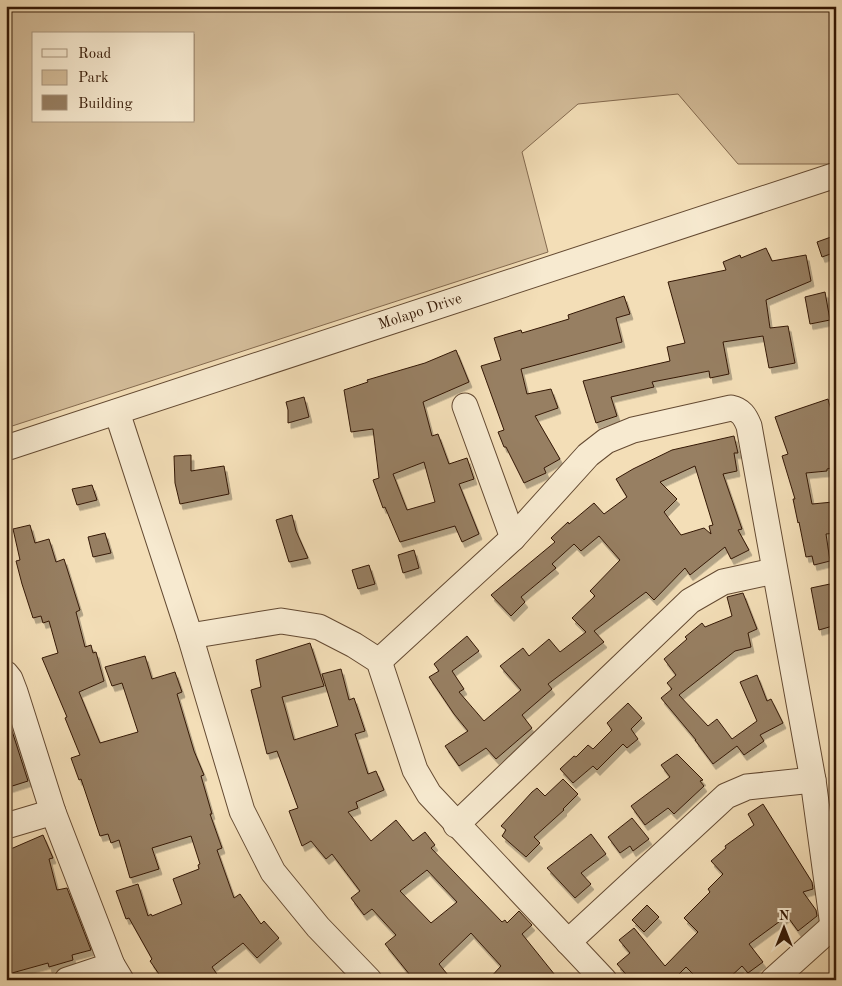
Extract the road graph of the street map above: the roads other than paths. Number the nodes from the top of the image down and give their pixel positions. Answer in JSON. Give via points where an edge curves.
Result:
{"nodes":[{"id":1,"x":836,"y":175,"type":"edge"},
{"id":2,"x":465,"y":406,"type":"dead end"},
{"id":3,"x":117,"y":412,"type":"junction"},
{"id":4,"x":6,"y":448,"type":"edge"},
{"id":5,"x":513,"y":538,"type":"junction"},
{"id":6,"x":774,"y":571,"type":"junction"},
{"id":7,"x":190,"y":636,"type":"junction"},
{"id":8,"x":379,"y":661,"type":"junction"},
{"id":9,"x":6,"y":674,"type":"edge"},
{"id":10,"x":813,"y":780,"type":"junction"},
{"id":11,"x":53,"y":812,"type":"junction"},
{"id":12,"x":456,"y":825,"type":"junction"},
{"id":13,"x":6,"y":826,"type":"edge"},
{"id":14,"x":834,"y":928,"type":"edge"},
{"id":15,"x":568,"y":942,"type":"junction"},
{"id":16,"x":117,"y":973,"type":"edge"},
{"id":17,"x":67,"y":980,"type":"edge"},
{"id":18,"x":369,"y":980,"type":"edge"},
{"id":19,"x":604,"y":980,"type":"edge"},
{"id":20,"x":773,"y":980,"type":"edge"}],
"edges":[{"from":1,"to":3,"type":"street","name":"Molapo Drive"},
{"from":2,"to":5,"type":"street"},
{"from":3,"to":4,"type":"street","name":"Molapo Drive"},
{"from":3,"to":7,"type":"street"},
{"from":5,"to":6,"type":"street","via":[[588,454],[606,441],[633,430],[730,408],[741,412],[749,426]]},
{"from":5,"to":8,"type":"street"},
{"from":6,"to":10,"type":"street"},
{"from":6,"to":12,"type":"street","via":[[723,582],[690,601]]},
{"from":7,"to":8,"type":"street","via":[[281,621],[320,627]]},
{"from":7,"to":18,"type":"street","via":[[242,812],[258,845],[286,889]]},
{"from":8,"to":12,"type":"street","via":[[415,770],[429,794]]},
{"from":9,"to":11,"type":"street","via":[[15,692]]},
{"from":10,"to":14,"type":"street"},
{"from":10,"to":15,"type":"street","via":[[747,787],[726,796]]},
{"from":11,"to":13,"type":"street"},
{"from":11,"to":16,"type":"street"},
{"from":12,"to":15,"type":"street"},
{"from":14,"to":20,"type":"street"},
{"from":15,"to":19,"type":"street"},
{"from":16,"to":17,"type":"street"}]}
